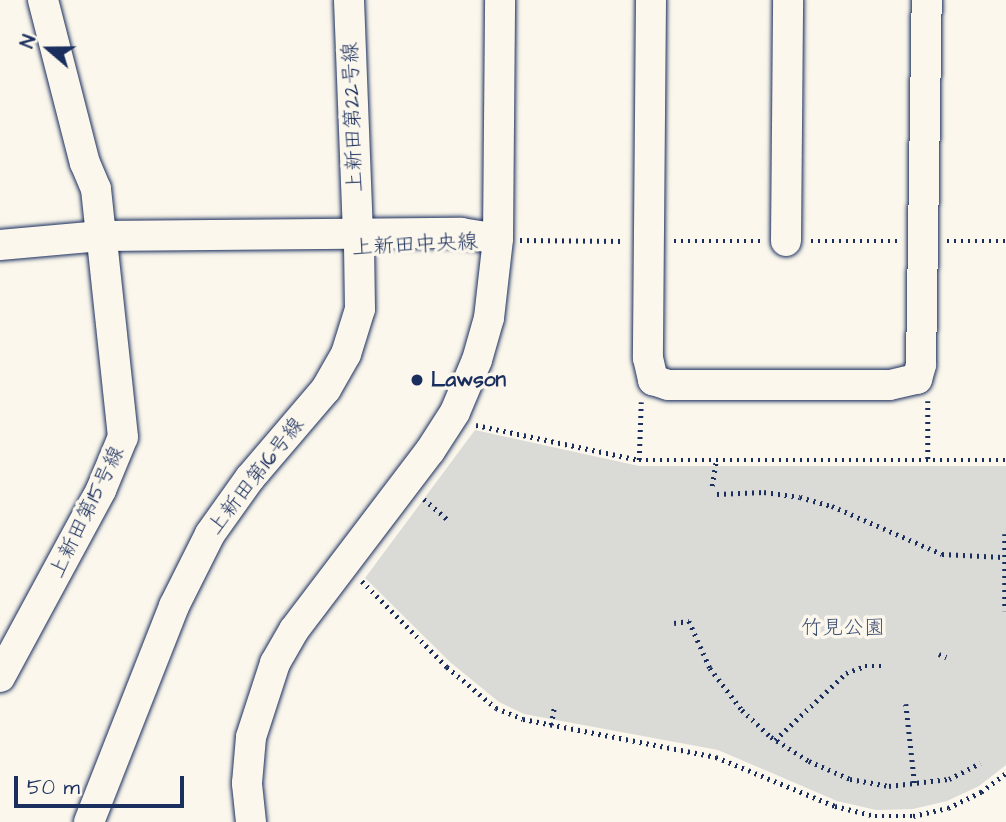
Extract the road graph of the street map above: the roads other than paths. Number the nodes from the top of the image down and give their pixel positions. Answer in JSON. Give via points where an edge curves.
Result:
{"nodes":[{"id":1,"x":43,"y":0,"type":"edge"},
{"id":2,"x":348,"y":0,"type":"edge"},
{"id":3,"x":500,"y":0,"type":"edge"},
{"id":4,"x":651,"y":0,"type":"edge"},
{"id":5,"x":788,"y":0,"type":"edge"},
{"id":6,"x":927,"y":0,"type":"edge"},
{"id":7,"x":498,"y":239,"type":"junction"},
{"id":8,"x":359,"y":241,"type":"junction"},
{"id":9,"x":786,"y":241,"type":"road end"},
{"id":10,"x":102,"y":243,"type":"junction"},
{"id":11,"x":0,"y":245,"type":"edge"},
{"id":12,"x":0,"y":677,"type":"edge"},
{"id":13,"x":89,"y":822,"type":"edge"},
{"id":14,"x":251,"y":822,"type":"edge"}],
"edges":[{"from":1,"to":10,"type":"street","name":"上新田第15号線","via":[[85,163],[96,189]]},
{"from":2,"to":8,"type":"street","name":"上新田第22号線"},
{"from":3,"to":7,"type":"street"},
{"from":4,"to":6,"type":"street","via":[[648,358],[653,380],[668,385],[890,385],[917,379],[922,352]]},
{"from":5,"to":9,"type":"street"},
{"from":7,"to":8,"type":"street","name":"上新田中央線","via":[[460,247]]},
{"from":7,"to":14,"type":"street","via":[[489,318],[455,412],[275,663],[251,737],[247,783]]},
{"from":8,"to":10,"type":"street","name":"上新田中央線"},
{"from":8,"to":13,"type":"street","name":"上新田第16号線","via":[[360,309],[346,354],[326,389],[250,478],[210,534],[174,606]]},
{"from":10,"to":11,"type":"street","name":"上新田中央線","via":[[40,251],[33,244]]},
{"from":10,"to":12,"type":"street","name":"上新田第15号線","via":[[123,437],[101,490]]}]}
